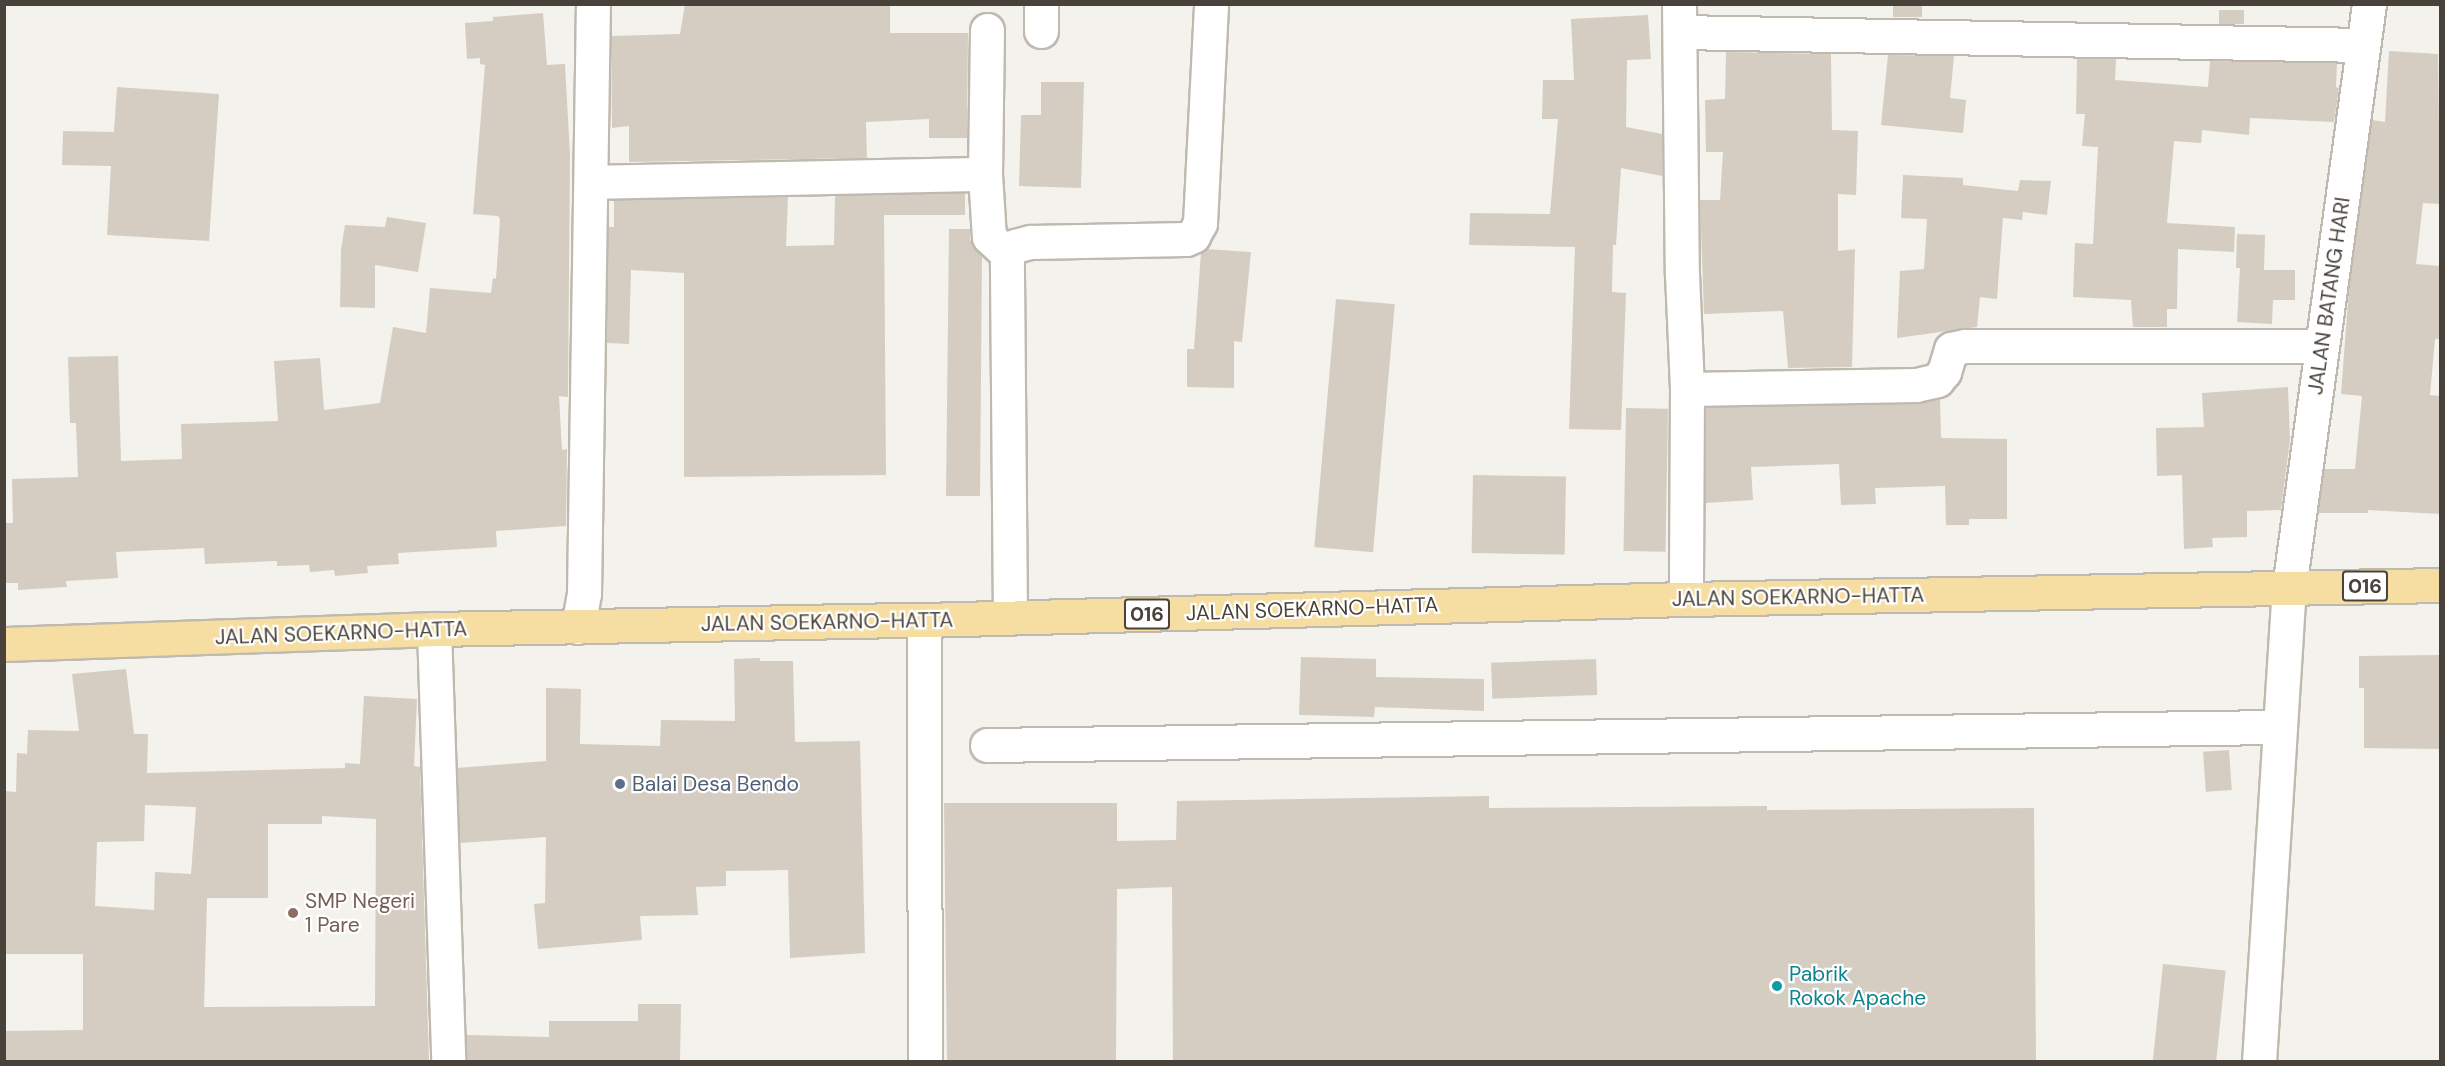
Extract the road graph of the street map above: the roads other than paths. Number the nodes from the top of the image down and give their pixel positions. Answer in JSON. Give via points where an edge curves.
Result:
{"nodes":[{"id":1,"x":593,"y":4,"type":"edge"},
{"id":2,"x":1211,"y":4,"type":"edge"},
{"id":3,"x":2369,"y":4,"type":"edge"},
{"id":4,"x":1679,"y":18,"type":"edge"},
{"id":5,"x":987,"y":30,"type":"dead end"},
{"id":6,"x":2362,"y":45,"type":"junction"},
{"id":7,"x":985,"y":174,"type":"junction"},
{"id":8,"x":592,"y":182,"type":"junction"},
{"id":9,"x":1007,"y":254,"type":"junction"},
{"id":10,"x":2322,"y":346,"type":"junction"},
{"id":11,"x":1688,"y":389,"type":"junction"},
{"id":12,"x":2440,"y":585,"type":"edge"},
{"id":13,"x":2289,"y":588,"type":"junction"},
{"id":14,"x":1686,"y":599,"type":"junction"},
{"id":15,"x":1011,"y":617,"type":"junction"},
{"id":16,"x":924,"y":620,"type":"junction"},
{"id":17,"x":578,"y":627,"type":"junction"},
{"id":18,"x":434,"y":629,"type":"junction"},
{"id":19,"x":4,"y":644,"type":"edge"},
{"id":20,"x":2280,"y":727,"type":"junction"},
{"id":21,"x":987,"y":745,"type":"dead end"},
{"id":22,"x":448,"y":1062,"type":"edge"},
{"id":23,"x":925,"y":1062,"type":"edge"},
{"id":24,"x":2259,"y":1062,"type":"edge"}],
"edges":[{"from":1,"to":8,"type":"street"},
{"from":2,"to":9,"type":"street","via":[[1200,224],[1193,236],[1030,242],[1015,246]]},
{"from":3,"to":6,"type":"street","name":"JALAN BATANG HARI"},
{"from":4,"to":6,"type":"street"},
{"from":4,"to":11,"type":"street","via":[[1682,274]]},
{"from":5,"to":7,"type":"street"},
{"from":6,"to":10,"type":"street","name":"JALAN BATANG HARI"},
{"from":7,"to":8,"type":"street"},
{"from":7,"to":9,"type":"street","via":[[989,237]]},
{"from":8,"to":17,"type":"street","via":[[585,594]]},
{"from":9,"to":15,"type":"street"},
{"from":10,"to":11,"type":"street","via":[[1965,346],[1951,349],[1944,372],[1936,380],[1916,385]]},
{"from":10,"to":13,"type":"street","name":"JALAN BATANG HARI"},
{"from":11,"to":14,"type":"street"},
{"from":12,"to":13,"type":"main road","name":"JALAN SOEKARNO-HATTA","number":"016"},
{"from":13,"to":14,"type":"main road","name":"JALAN SOEKARNO-HATTA","number":"016"},
{"from":13,"to":20,"type":"street","name":"JALAN BATANG HARI"},
{"from":14,"to":15,"type":"main road","name":"JALAN SOEKARNO-HATTA","number":"016"},
{"from":15,"to":16,"type":"main road","name":"JALAN SOEKARNO-HATTA","number":"016"},
{"from":16,"to":17,"type":"main road","name":"JALAN SOEKARNO-HATTA","number":"016"},
{"from":16,"to":23,"type":"street"},
{"from":17,"to":18,"type":"main road","name":"JALAN SOEKARNO-HATTA","number":"016"},
{"from":18,"to":19,"type":"main road","name":"JALAN SOEKARNO-HATTA","number":"016"},
{"from":18,"to":22,"type":"street"},
{"from":20,"to":21,"type":"street"},
{"from":20,"to":24,"type":"street","name":"JALAN BATANG HARI"}]}
